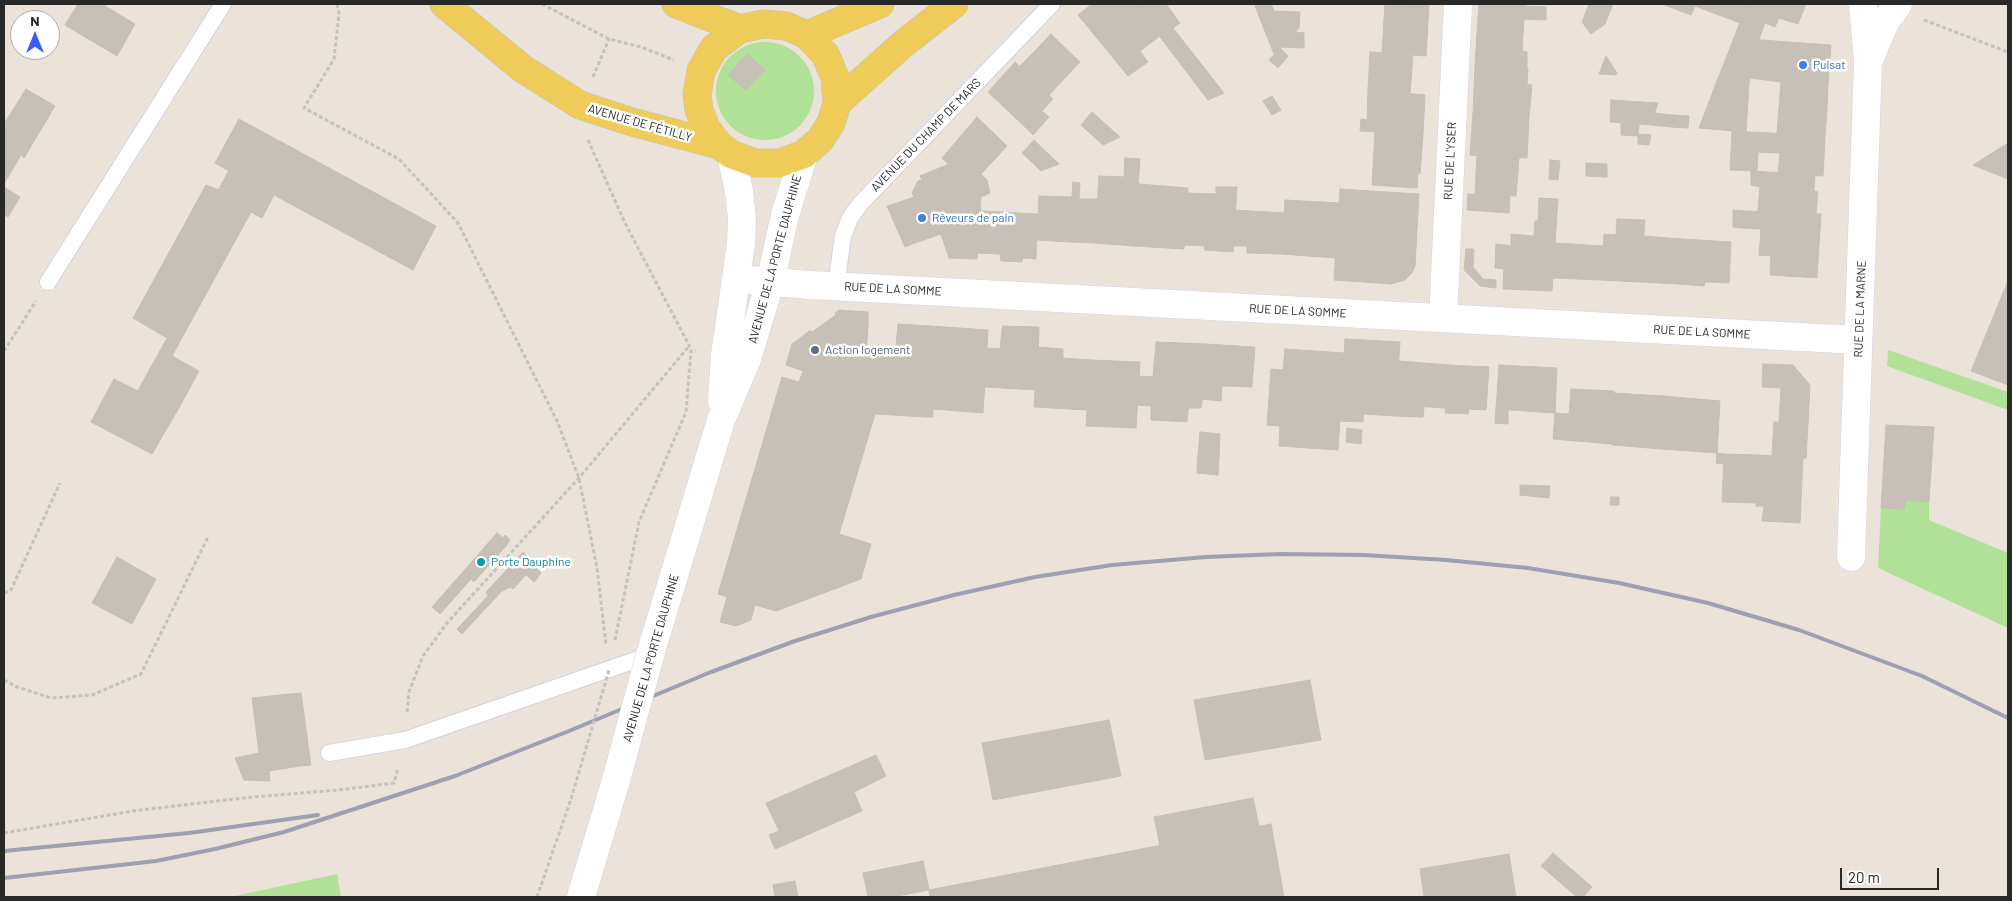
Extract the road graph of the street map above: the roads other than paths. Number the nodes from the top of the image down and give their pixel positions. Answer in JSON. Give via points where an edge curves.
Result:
{"nodes":[{"id":1,"x":223,"y":4,"type":"edge"},
{"id":2,"x":444,"y":4,"type":"edge"},
{"id":3,"x":676,"y":4,"type":"edge"},
{"id":4,"x":880,"y":4,"type":"edge"},
{"id":5,"x":954,"y":4,"type":"edge"},
{"id":6,"x":1052,"y":4,"type":"edge"},
{"id":7,"x":1458,"y":4,"type":"edge"},
{"id":8,"x":1863,"y":4,"type":"edge"},
{"id":9,"x":1896,"y":6,"type":"edge"},
{"id":10,"x":740,"y":29,"type":"junction"},
{"id":11,"x":807,"y":35,"type":"junction"},
{"id":12,"x":1868,"y":61,"type":"junction"},
{"id":13,"x":837,"y":103,"type":"junction"},
{"id":14,"x":725,"y":149,"type":"junction"},
{"id":15,"x":804,"y":154,"type":"junction"},
{"id":16,"x":737,"y":279,"type":"junction"},
{"id":17,"x":48,"y":282,"type":"road end"},
{"id":18,"x":770,"y":283,"type":"junction"},
{"id":19,"x":836,"y":286,"type":"junction"},
{"id":20,"x":1443,"y":318,"type":"junction"},
{"id":21,"x":1858,"y":340,"type":"junction"},
{"id":22,"x":721,"y":420,"type":"junction"},
{"id":23,"x":1851,"y":557,"type":"dead end"},
{"id":24,"x":650,"y":655,"type":"junction"},
{"id":25,"x":329,"y":753,"type":"dead end"},
{"id":26,"x":581,"y":897,"type":"edge"}],
"edges":[{"from":1,"to":17,"type":"lane"},
{"from":2,"to":14,"type":"main road","name":"AVENUE DE FÉTILLY","via":[[523,69],[580,105]]},
{"from":3,"to":10,"type":"main road"},
{"from":4,"to":11,"type":"main road"},
{"from":5,"to":13,"type":"main road"},
{"from":6,"to":19,"type":"lane","name":"AVENUE DU CHAMP DE MARS","via":[[860,204],[850,218],[844,236]]},
{"from":7,"to":20,"type":"street","name":"RUE DE L'YSER"},
{"from":8,"to":12,"type":"street","name":"RUE DE LA MARNE"},
{"from":9,"to":12,"type":"street","name":"RUE DE LA MARNE","via":[[1885,22]]},
{"from":10,"to":11,"type":"main road","via":[[763,24],[786,26]]},
{"from":10,"to":14,"type":"main road","via":[[714,48],[701,71],[697,94],[706,128]]},
{"from":11,"to":13,"type":"main road","via":[[825,54],[836,77]]},
{"from":12,"to":21,"type":"street","name":"RUE DE LA MARNE"},
{"from":13,"to":15,"type":"main road","via":[[824,134]]},
{"from":14,"to":15,"type":"main road","via":[[755,162],[780,162]]},
{"from":14,"to":16,"type":"street","name":"AVENUE DE LA PORTE DAUPHINE","via":[[739,191],[742,218]]},
{"from":15,"to":18,"type":"street","name":"AVENUE DE LA PORTE DAUPHINE","via":[[785,215]]},
{"from":16,"to":18,"type":"street","name":"RUE DE LA SOMME"},
{"from":16,"to":22,"type":"street","name":"AVENUE DE LA PORTE DAUPHINE","via":[[725,355]]},
{"from":18,"to":19,"type":"street","name":"RUE DE LA SOMME"},
{"from":18,"to":22,"type":"street","name":"AVENUE DE LA PORTE DAUPHINE","via":[[748,358]]},
{"from":19,"to":20,"type":"street","name":"RUE DE LA SOMME"},
{"from":20,"to":21,"type":"street","name":"RUE DE LA SOMME"},
{"from":21,"to":23,"type":"street","name":"RUE DE LA MARNE"},
{"from":22,"to":24,"type":"street","name":"AVENUE DE LA PORTE DAUPHINE"},
{"from":24,"to":25,"type":"lane","via":[[610,664],[405,740]]},
{"from":24,"to":26,"type":"street","name":"AVENUE DE LA PORTE DAUPHINE","bridge":true,"via":[[616,784]]}]}
